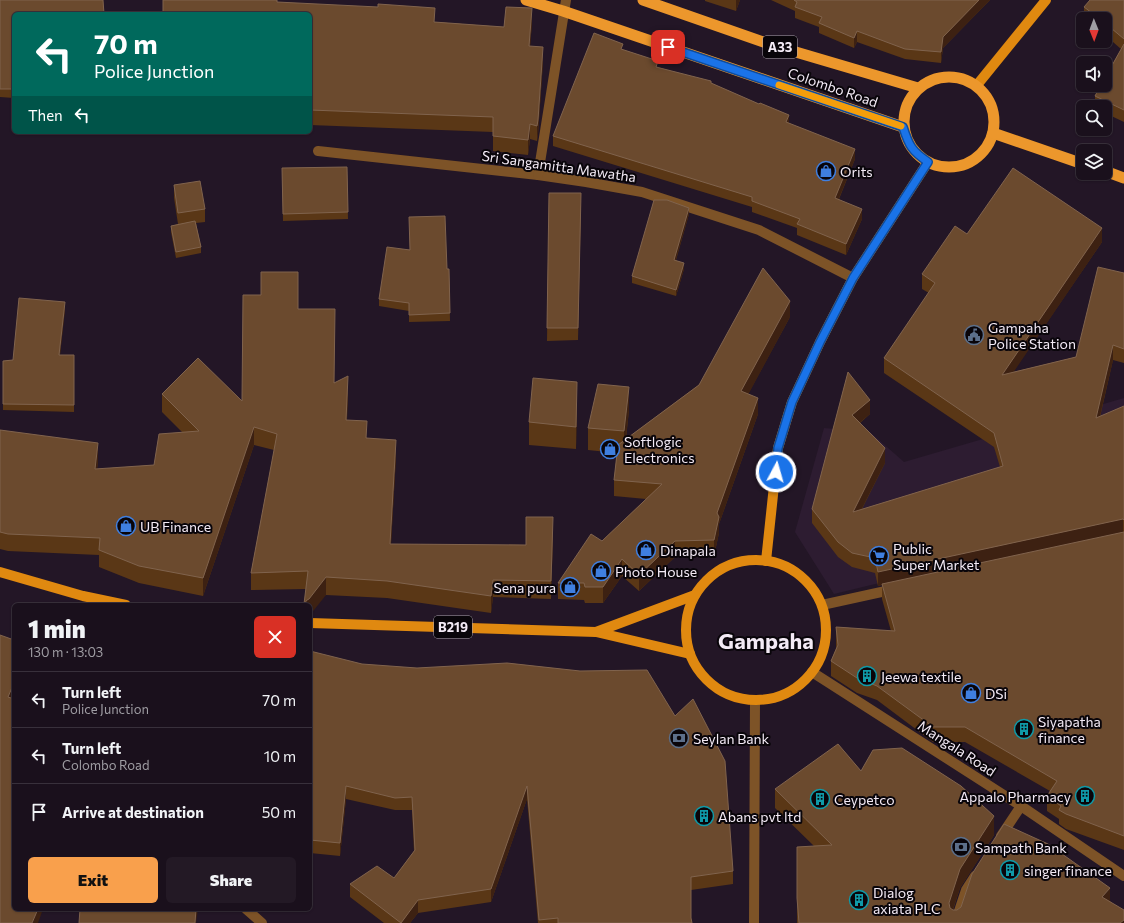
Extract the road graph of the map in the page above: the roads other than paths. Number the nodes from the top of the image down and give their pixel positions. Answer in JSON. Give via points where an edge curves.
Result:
{"nodes":[{"id":1,"x":526,"y":0,"type":"edge"},
{"id":2,"x":566,"y":0,"type":"edge"},
{"id":3,"x":644,"y":0,"type":"edge"},
{"id":4,"x":1046,"y":0,"type":"edge"},
{"id":5,"x":563,"y":11,"type":"junction"},
{"id":6,"x":977,"y":85,"type":"junction"},
{"id":7,"x":918,"y":88,"type":"junction"},
{"id":8,"x":903,"y":127,"type":"junction"},
{"id":9,"x":993,"y":133,"type":"junction"},
{"id":10,"x":318,"y":151,"type":"dead end"},
{"id":11,"x":928,"y":162,"type":"junction"},
{"id":12,"x":1076,"y":162,"type":"edge"},
{"id":13,"x":1112,"y":174,"type":"edge"},
{"id":14,"x":538,"y":175,"type":"junction"},
{"id":15,"x":1124,"y":178,"type":"edge"},
{"id":16,"x":853,"y":278,"type":"junction"},
{"id":17,"x":766,"y":561,"type":"junction"},
{"id":18,"x":0,"y":572,"type":"edge"},
{"id":19,"x":907,"y":587,"type":"edge"},
{"id":20,"x":695,"y":595,"type":"junction"},
{"id":21,"x":116,"y":603,"type":"edge"},
{"id":22,"x":822,"y":605,"type":"junction"},
{"id":23,"x":312,"y":623,"type":"edge"},
{"id":24,"x":596,"y":632,"type":"junction"},
{"id":25,"x":690,"y":654,"type":"junction"},
{"id":26,"x":812,"y":672,"type":"junction"},
{"id":27,"x":755,"y":700,"type":"junction"},
{"id":28,"x":1021,"y":806,"type":"junction"},
{"id":29,"x":996,"y":845,"type":"edge"},
{"id":30,"x":979,"y":870,"type":"edge"},
{"id":31,"x":1124,"y":876,"type":"edge"},
{"id":32,"x":248,"y":911,"type":"edge"},
{"id":33,"x":262,"y":923,"type":"edge"},
{"id":34,"x":754,"y":923,"type":"edge"},
{"id":35,"x":955,"y":923,"type":"edge"}],
"edges":[{"from":1,"to":5,"type":"highway","name":"Colombo Road","number":"A33"},
{"from":2,"to":5,"type":"street"},
{"from":3,"to":7,"type":"highway","name":"Colombo Road","number":"A33","via":[[772,44]]},
{"from":4,"to":6,"type":"main road"},
{"from":5,"to":8,"type":"highway","name":"Colombo Road","number":"A33"},
{"from":5,"to":14,"type":"street"},
{"from":6,"to":7,"type":"highway","via":[[943,76],[930,80]]},
{"from":6,"to":9,"type":"highway","via":[[988,98],[994,115]]},
{"from":7,"to":8,"type":"highway","via":[[909,99]]},
{"from":8,"to":11,"type":"highway","via":[[907,141],[916,154]]},
{"from":9,"to":11,"type":"highway","via":[[986,148],[975,159],[960,166]]},
{"from":9,"to":12,"type":"highway"},
{"from":10,"to":14,"type":"street","name":"Sri Sangamitta Mawatha"},
{"from":11,"to":16,"type":"main road"},
{"from":13,"to":15,"type":"highway"},
{"from":14,"to":16,"type":"street","name":"Sri Sangamitta Mawatha","via":[[642,192],[723,218],[759,230]]},
{"from":16,"to":17,"type":"main road","via":[[792,402],[778,448]]},
{"from":17,"to":20,"type":"main road","via":[[747,561],[722,569],[707,580]]},
{"from":17,"to":22,"type":"main road","via":[[784,566],[800,575]]},
{"from":18,"to":21,"type":"main road"},
{"from":19,"to":22,"type":"street"},
{"from":20,"to":24,"type":"main road","number":"B219"},
{"from":20,"to":25,"type":"main road","via":[[687,619],[686,638]]},
{"from":22,"to":26,"type":"main road","via":[[826,625],[825,645]]},
{"from":23,"to":24,"type":"main road","number":"B219"},
{"from":24,"to":25,"type":"main road","number":"B219"},
{"from":25,"to":27,"type":"main road","via":[[704,678],[719,689],[743,699]]},
{"from":26,"to":27,"type":"main road","via":[[790,692],[765,700]]},
{"from":26,"to":28,"type":"street","name":"Mangala Road"},
{"from":27,"to":34,"type":"street"},
{"from":28,"to":29,"type":"street"},
{"from":28,"to":31,"type":"street","name":"Mangala Road"},
{"from":30,"to":35,"type":"street","via":[[966,890]]},
{"from":32,"to":33,"type":"street"}]}
